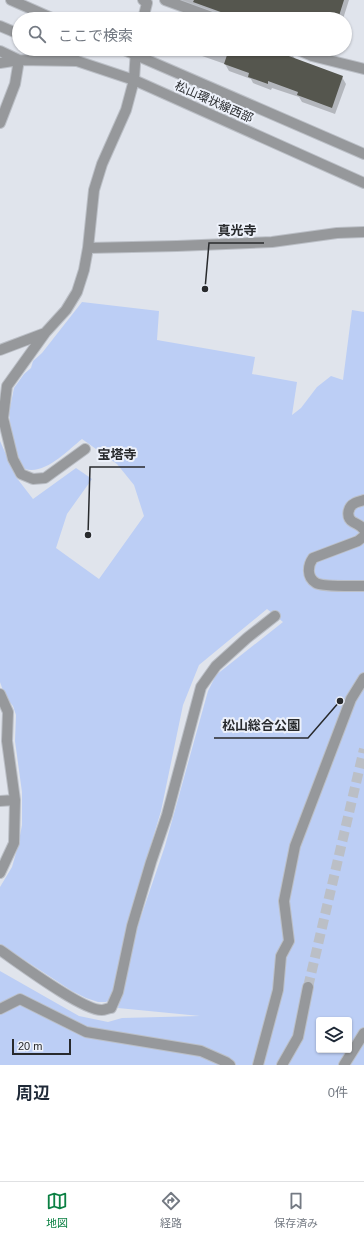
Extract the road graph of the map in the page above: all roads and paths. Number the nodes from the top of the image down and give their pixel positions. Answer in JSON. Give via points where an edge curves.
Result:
{"nodes":[{"id":1,"x":11,"y":0,"type":"edge"},
{"id":2,"x":165,"y":0,"type":"edge"},
{"id":3,"x":146,"y":1,"type":"edge"},
{"id":4,"x":38,"y":12,"type":"edge"},
{"id":5,"x":144,"y":12,"type":"edge"},
{"id":6,"x":198,"y":12,"type":"edge"},
{"id":7,"x":0,"y":26,"type":"edge"},
{"id":8,"x":12,"y":31,"type":"edge"},
{"id":9,"x":0,"y":51,"type":"edge"},
{"id":10,"x":66,"y":56,"type":"edge"},
{"id":11,"x":136,"y":56,"type":"edge"},
{"id":12,"x":145,"y":56,"type":"edge"},
{"id":13,"x":312,"y":56,"type":"edge"},
{"id":14,"x":19,"y":60,"type":"junction"},
{"id":15,"x":77,"y":61,"type":"junction"},
{"id":16,"x":0,"y":63,"type":"edge"},
{"id":17,"x":364,"y":69,"type":"edge"},
{"id":18,"x":134,"y":80,"type":"junction"},
{"id":19,"x":0,"y":123,"type":"edge"},
{"id":20,"x":364,"y":154,"type":"edge"},
{"id":21,"x":364,"y":183,"type":"edge"},
{"id":22,"x":364,"y":232,"type":"edge"},
{"id":23,"x":88,"y":248,"type":"junction"},
{"id":24,"x":45,"y":333,"type":"junction"},
{"id":25,"x":0,"y":350,"type":"edge"},
{"id":26,"x":85,"y":449,"type":"dead end"},
{"id":27,"x":364,"y":500,"type":"edge"},
{"id":28,"x":364,"y":530,"type":"edge"},
{"id":29,"x":364,"y":536,"type":"edge"},
{"id":30,"x":364,"y":586,"type":"edge"},
{"id":31,"x":275,"y":616,"type":"dead end"},
{"id":32,"x":364,"y":678,"type":"edge"},
{"id":33,"x":364,"y":692,"type":"edge"},
{"id":34,"x":0,"y":694,"type":"edge"},
{"id":35,"x":351,"y":699,"type":"junction"},
{"id":36,"x":15,"y":800,"type":"junction"},
{"id":37,"x":0,"y":801,"type":"edge"},
{"id":38,"x":0,"y":873,"type":"edge"},
{"id":39,"x":0,"y":950,"type":"edge"},
{"id":40,"x":308,"y":987,"type":"tunnel mouth"},
{"id":41,"x":0,"y":1009,"type":"edge"},
{"id":42,"x":364,"y":1033,"type":"edge"},
{"id":43,"x":230,"y":1065,"type":"edge"},
{"id":44,"x":258,"y":1065,"type":"edge"},
{"id":45,"x":282,"y":1065,"type":"edge"},
{"id":46,"x":344,"y":1065,"type":"edge"}],
"edges":[{"from":1,"to":4,"type":"street"},
{"from":2,"to":6,"type":"street"},
{"from":3,"to":5,"type":"street"},
{"from":7,"to":8,"type":"street"},
{"from":9,"to":14,"type":"street"},
{"from":10,"to":15,"type":"street","name":"松山環状線西部"},
{"from":11,"to":18,"type":"street"},
{"from":12,"to":20,"type":"street","name":"松山環状線西部"},
{"from":13,"to":17,"type":"street"},
{"from":14,"to":15,"type":"street"},
{"from":14,"to":16,"type":"street"},
{"from":14,"to":19,"type":"street","via":[[15,84]]},
{"from":15,"to":18,"type":"street","name":"松山環状線西部"},
{"from":18,"to":21,"type":"street","name":"松山環状線西部"},
{"from":18,"to":23,"type":"street","via":[[126,110],[102,164],[94,190]]},
{"from":22,"to":23,"type":"street","via":[[272,242]]},
{"from":23,"to":24,"type":"street","via":[[76,292],[66,310]]},
{"from":24,"to":25,"type":"street"},
{"from":24,"to":26,"type":"street","via":[[7,386],[3,418],[13,459],[21,474],[33,480],[45,478]]},
{"from":27,"to":28,"type":"street","via":[[352,506],[348,512],[352,522]]},
{"from":29,"to":30,"type":"street","via":[[360,540],[313,558],[308,571],[312,580],[321,584]]},
{"from":31,"to":39,"type":"street","via":[[216,666],[201,687],[167,815],[132,926],[118,992],[111,1008],[94,1009],[82,1004]]},
{"from":32,"to":35,"type":"street"},
{"from":33,"to":35,"type":"street"},
{"from":34,"to":36,"type":"street","via":[[8,712],[7,741]]},
{"from":35,"to":44,"type":"street","via":[[295,846],[284,901],[289,941],[281,956],[278,990]]},
{"from":36,"to":37,"type":"street"},
{"from":36,"to":38,"type":"street","via":[[14,843]]},
{"from":40,"to":45,"type":"street","via":[[298,1037]]},
{"from":41,"to":43,"type":"street","via":[[20,999],[86,1032],[201,1051]]},
{"from":42,"to":46,"type":"street"}]}
